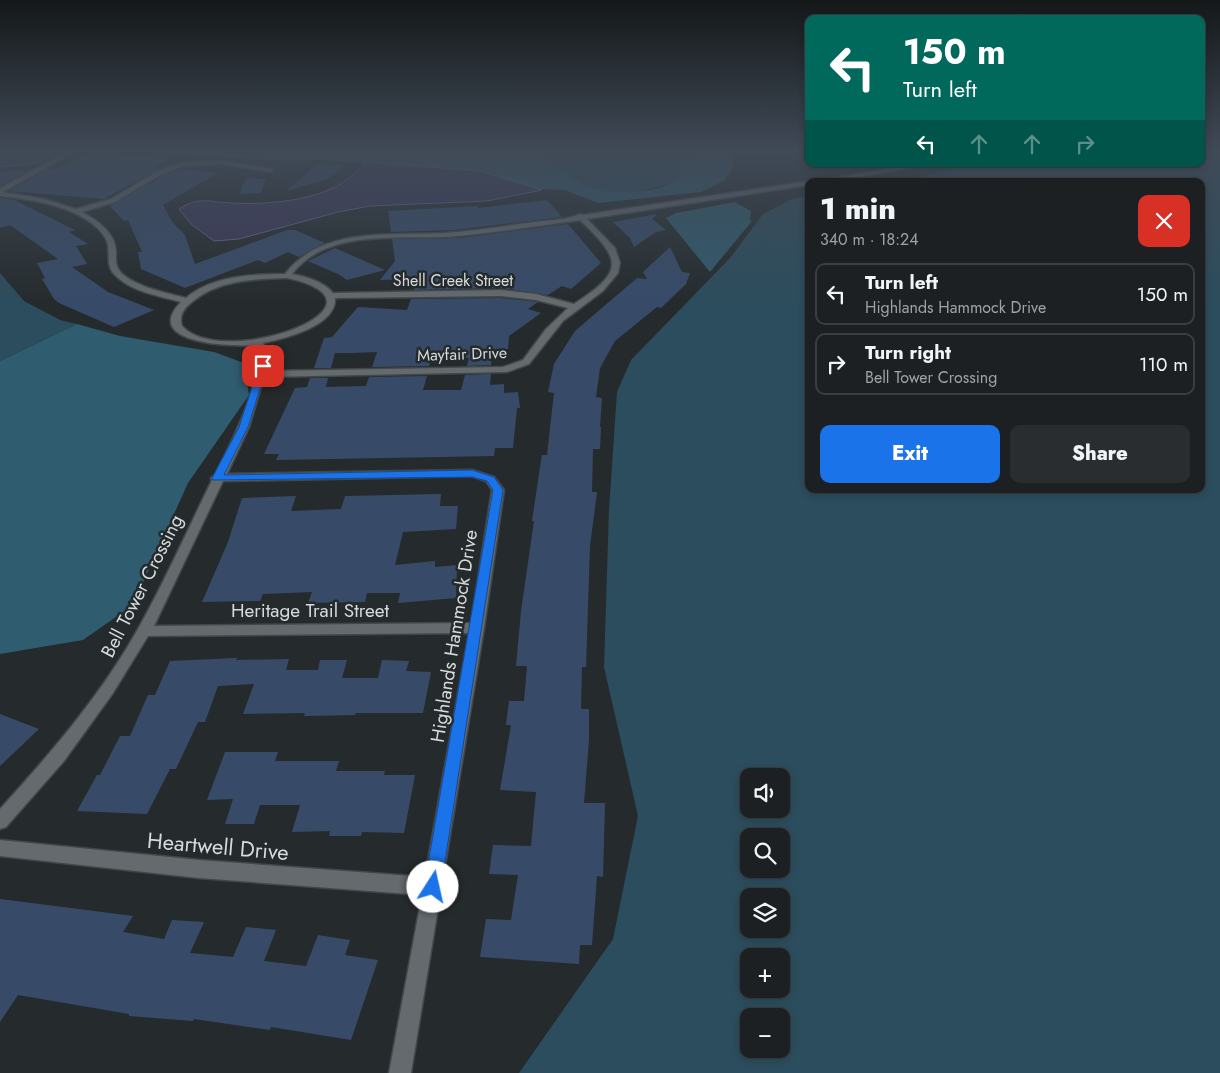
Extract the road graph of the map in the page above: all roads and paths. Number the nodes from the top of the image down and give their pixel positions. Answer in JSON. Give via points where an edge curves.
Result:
{"nodes":[{"id":1,"x":47,"y":201,"type":"edge"},
{"id":2,"x":111,"y":201,"type":"edge"},
{"id":3,"x":684,"y":201,"type":"edge"},
{"id":4,"x":74,"y":212,"type":"junction"},
{"id":5,"x":580,"y":216,"type":"junction"},
{"id":6,"x":287,"y":276,"type":"junction"},
{"id":7,"x":330,"y":296,"type":"junction"},
{"id":8,"x":188,"y":301,"type":"junction"},
{"id":9,"x":575,"y":307,"type":"junction"},
{"id":10,"x":258,"y":341,"type":"junction"},
{"id":11,"x":261,"y":374,"type":"junction"},
{"id":12,"x":217,"y":478,"type":"junction"},
{"id":13,"x":477,"y":628,"type":"junction"},
{"id":14,"x":144,"y":631,"type":"junction"},
{"id":15,"x":0,"y":821,"type":"edge"},
{"id":16,"x":0,"y":848,"type":"edge"},
{"id":17,"x":433,"y":887,"type":"junction"},
{"id":18,"x":400,"y":1073,"type":"edge"}],
"edges":[{"from":1,"to":4,"type":"street"},
{"from":2,"to":4,"type":"street"},
{"from":3,"to":5,"type":"street"},
{"from":4,"to":8,"type":"street","via":[[96,224],[106,234],[112,245],[112,264],[117,273],[156,292]]},
{"from":5,"to":6,"type":"street","via":[[474,232],[349,240],[312,253],[294,266]]},
{"from":5,"to":9,"type":"street","name":"Mayfair Drive","via":[[611,248],[616,265],[607,282]]},
{"from":6,"to":7,"type":"street","via":[[314,282],[326,289]]},
{"from":6,"to":8,"type":"street","via":[[227,283]]},
{"from":7,"to":9,"type":"street","name":"Shell Creek Street","via":[[502,293]]},
{"from":7,"to":10,"type":"street","via":[[328,309],[308,325]]},
{"from":8,"to":10,"type":"street","via":[[176,320],[186,333],[201,340],[218,342]]},
{"from":9,"to":11,"type":"street","name":"Mayfair Drive","via":[[548,332],[526,362],[513,368]]},
{"from":10,"to":11,"type":"street","name":"Bell Tower Crossing","via":[[262,352]]},
{"from":11,"to":12,"type":"street","name":"Bell Tower Crossing","via":[[244,427]]},
{"from":12,"to":13,"type":"street","name":"Highlands Hammock Drive","via":[[472,473],[490,479],[498,490]]},
{"from":12,"to":14,"type":"street","name":"Bell Tower Crossing"},
{"from":13,"to":14,"type":"street","name":"Heritage Trail Street"},
{"from":13,"to":17,"type":"street","name":"Highlands Hammock Drive"},
{"from":14,"to":15,"type":"street","name":"Bell Tower Crossing","via":[[108,689],[58,756]]},
{"from":16,"to":17,"type":"street","name":"Heartwell Drive","via":[[200,869]]},
{"from":17,"to":18,"type":"street","name":"Highlands Hammock Drive"}]}
